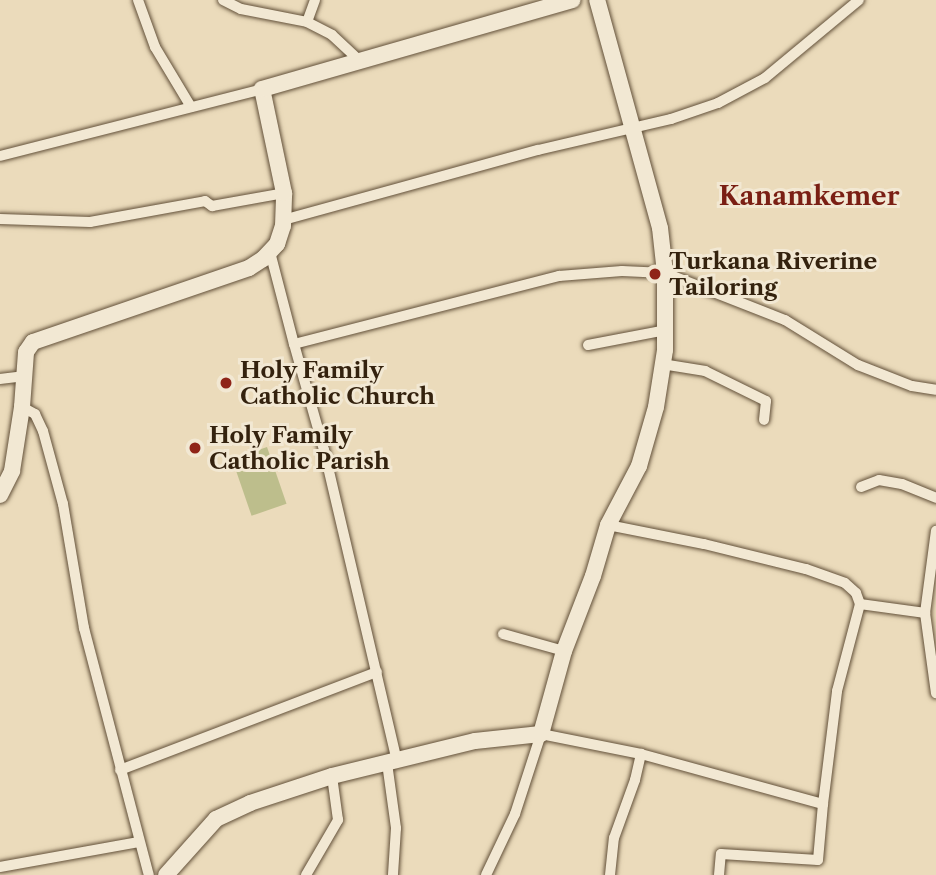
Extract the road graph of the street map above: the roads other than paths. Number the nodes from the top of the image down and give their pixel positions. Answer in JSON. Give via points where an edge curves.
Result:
{"nodes":[{"id":1,"x":138,"y":0,"type":"edge"},
{"id":2,"x":223,"y":0,"type":"edge"},
{"id":3,"x":315,"y":0,"type":"edge"},
{"id":4,"x":573,"y":0,"type":"edge"},
{"id":5,"x":597,"y":0,"type":"edge"},
{"id":6,"x":859,"y":0,"type":"edge"},
{"id":7,"x":307,"y":22,"type":"junction"},
{"id":8,"x":360,"y":61,"type":"junction"},
{"id":9,"x":262,"y":89,"type":"junction"},
{"id":10,"x":191,"y":107,"type":"junction"},
{"id":11,"x":635,"y":128,"type":"junction"},
{"id":12,"x":0,"y":156,"type":"edge"},
{"id":13,"x":284,"y":193,"type":"junction"},
{"id":14,"x":0,"y":219,"type":"edge"},
{"id":15,"x":283,"y":220,"type":"junction"},
{"id":16,"x":270,"y":252,"type":"junction"},
{"id":17,"x":666,"y":273,"type":"junction"},
{"id":18,"x":666,"y":330,"type":"junction"},
{"id":19,"x":294,"y":344,"type":"junction"},
{"id":20,"x":588,"y":345,"type":"dead end"},
{"id":21,"x":662,"y":365,"type":"junction"},
{"id":22,"x":23,"y":376,"type":"junction"},
{"id":23,"x":0,"y":379,"type":"edge"},
{"id":24,"x":936,"y":390,"type":"edge"},
{"id":25,"x":22,"y":407,"type":"junction"},
{"id":26,"x":764,"y":420,"type":"dead end"},
{"id":27,"x":860,"y":487,"type":"dead end"},
{"id":28,"x":0,"y":495,"type":"edge"},
{"id":29,"x":936,"y":498,"type":"edge"},
{"id":30,"x":608,"y":525,"type":"junction"},
{"id":31,"x":936,"y":531,"type":"edge"},
{"id":32,"x":860,"y":604,"type":"junction"},
{"id":33,"x":925,"y":613,"type":"junction"},
{"id":34,"x":931,"y":630,"type":"edge"},
{"id":35,"x":503,"y":634,"type":"dead end"},
{"id":36,"x":564,"y":652,"type":"junction"},
{"id":37,"x":377,"y":672,"type":"junction"},
{"id":38,"x":936,"y":693,"type":"edge"},
{"id":39,"x":541,"y":734,"type":"junction"},
{"id":40,"x":641,"y":754,"type":"junction"},
{"id":41,"x":392,"y":762,"type":"junction"},
{"id":42,"x":120,"y":770,"type":"junction"},
{"id":43,"x":332,"y":776,"type":"junction"},
{"id":44,"x":823,"y":804,"type":"junction"},
{"id":45,"x":139,"y":842,"type":"junction"},
{"id":46,"x":0,"y":867,"type":"edge"},
{"id":47,"x":149,"y":875,"type":"edge"},
{"id":48,"x":166,"y":875,"type":"edge"},
{"id":49,"x":306,"y":875,"type":"edge"},
{"id":50,"x":393,"y":875,"type":"edge"},
{"id":51,"x":486,"y":875,"type":"edge"},
{"id":52,"x":610,"y":875,"type":"edge"},
{"id":53,"x":719,"y":875,"type":"edge"}],
"edges":[{"from":1,"to":10,"type":"street","via":[[156,47]]},
{"from":2,"to":7,"type":"street","via":[[241,9]]},
{"from":3,"to":7,"type":"street"},
{"from":4,"to":8,"type":"street"},
{"from":5,"to":11,"type":"street"},
{"from":6,"to":11,"type":"street","via":[[736,96]]},
{"from":7,"to":8,"type":"street","via":[[332,35]]},
{"from":8,"to":9,"type":"street"},
{"from":9,"to":10,"type":"street"},
{"from":9,"to":13,"type":"street"},
{"from":10,"to":12,"type":"street"},
{"from":11,"to":15,"type":"street"},
{"from":11,"to":17,"type":"street","via":[[660,228]]},
{"from":13,"to":14,"type":"street","via":[[212,206],[205,201],[90,222]]},
{"from":13,"to":15,"type":"street"},
{"from":15,"to":16,"type":"street"},
{"from":16,"to":19,"type":"street"},
{"from":16,"to":22,"type":"street","via":[[244,270],[40,337],[27,350]]},
{"from":17,"to":18,"type":"street"},
{"from":17,"to":19,"type":"street","via":[[559,276]]},
{"from":17,"to":24,"type":"street","via":[[785,320],[858,365],[912,386]]},
{"from":18,"to":20,"type":"street"},
{"from":18,"to":21,"type":"street"},
{"from":19,"to":37,"type":"street"},
{"from":21,"to":26,"type":"street","via":[[705,371],[766,401]]},
{"from":21,"to":30,"type":"street","via":[[639,466]]},
{"from":22,"to":23,"type":"street"},
{"from":22,"to":25,"type":"street"},
{"from":25,"to":28,"type":"street","via":[[12,471]]},
{"from":25,"to":42,"type":"street","via":[[35,414],[47,443],[63,504],[84,628]]},
{"from":27,"to":29,"type":"street","via":[[879,480]]},
{"from":30,"to":32,"type":"street","via":[[806,569],[845,583]]},
{"from":30,"to":36,"type":"street"},
{"from":31,"to":33,"type":"street"},
{"from":32,"to":33,"type":"street"},
{"from":32,"to":44,"type":"street","via":[[837,691]]},
{"from":33,"to":34,"type":"street"},
{"from":34,"to":38,"type":"street"},
{"from":35,"to":36,"type":"street"},
{"from":36,"to":39,"type":"street"},
{"from":37,"to":41,"type":"street"},
{"from":37,"to":42,"type":"street"},
{"from":39,"to":40,"type":"street"},
{"from":39,"to":41,"type":"street","via":[[475,741]]},
{"from":39,"to":51,"type":"street","via":[[515,814]]},
{"from":40,"to":44,"type":"street"},
{"from":40,"to":52,"type":"street","via":[[614,838]]},
{"from":41,"to":43,"type":"street"},
{"from":41,"to":50,"type":"street"},
{"from":42,"to":45,"type":"street"},
{"from":43,"to":48,"type":"street","via":[[250,803],[216,820]]},
{"from":43,"to":49,"type":"street","via":[[338,820]]},
{"from":44,"to":53,"type":"street","via":[[818,860],[721,854]]},
{"from":45,"to":46,"type":"street"},
{"from":45,"to":47,"type":"street"}]}
